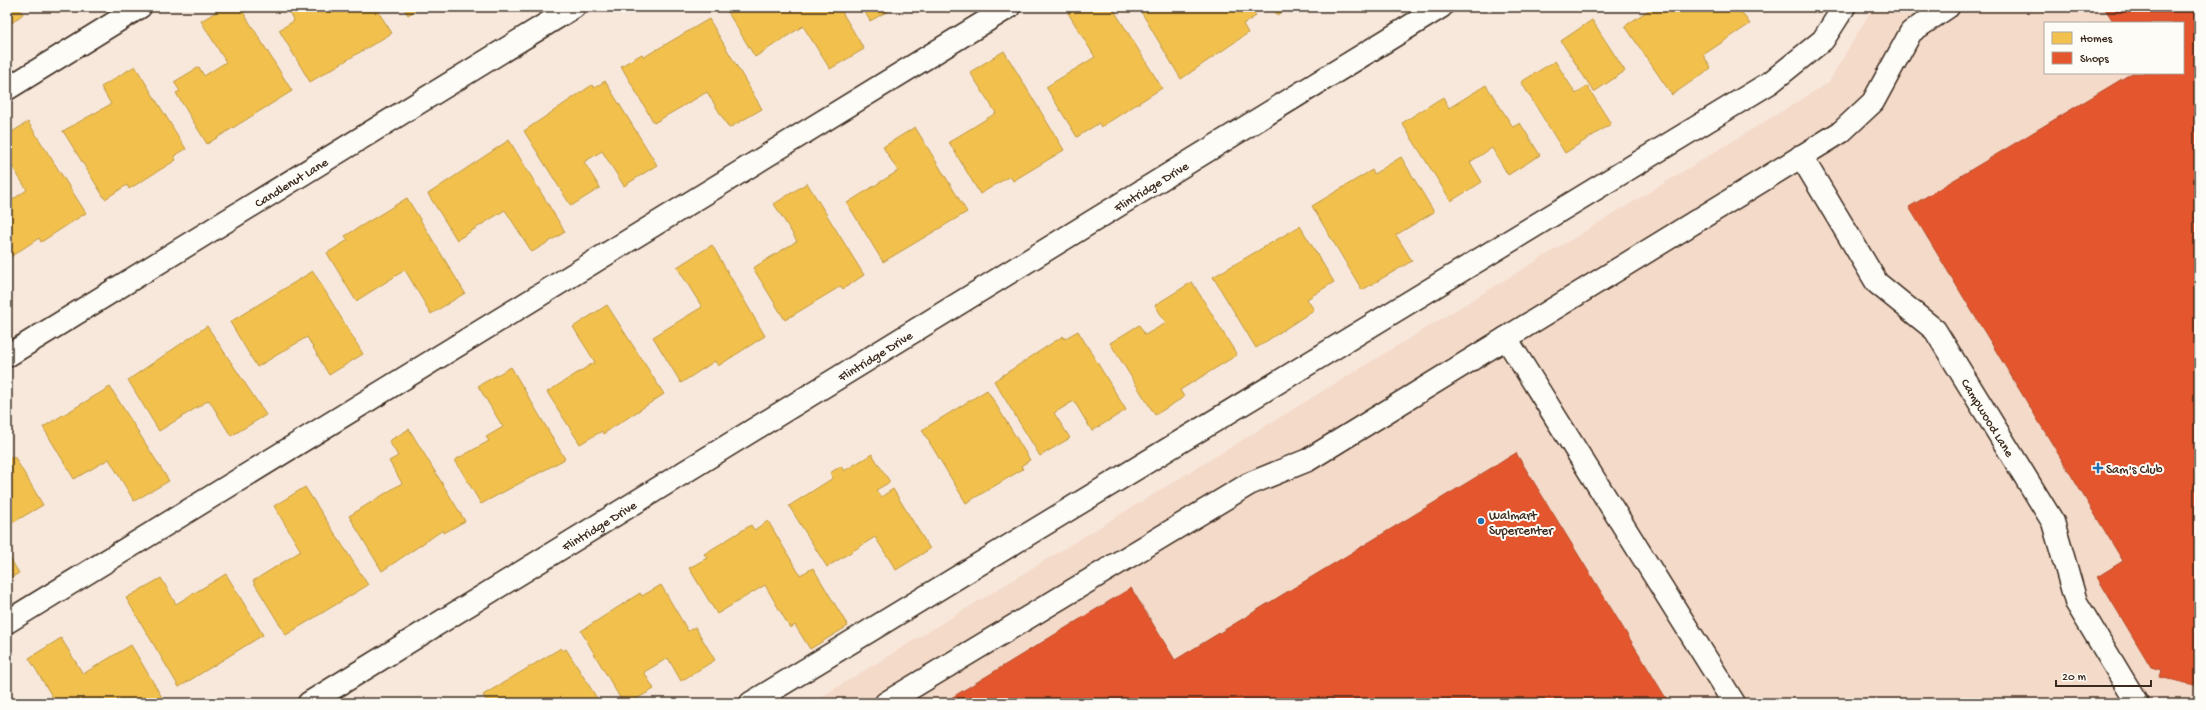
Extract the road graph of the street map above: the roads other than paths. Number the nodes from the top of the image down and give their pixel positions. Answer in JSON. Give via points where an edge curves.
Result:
{"nodes":[{"id":1,"x":140,"y":7,"type":"edge"},
{"id":2,"x":574,"y":7,"type":"edge"},
{"id":3,"x":1009,"y":7,"type":"edge"},
{"id":4,"x":1441,"y":7,"type":"edge"},
{"id":5,"x":1844,"y":7,"type":"edge"},
{"id":6,"x":1948,"y":7,"type":"edge"},
{"id":7,"x":7,"y":89,"type":"edge"},
{"id":8,"x":1801,"y":156,"type":"junction"},
{"id":9,"x":1506,"y":338,"type":"junction"},
{"id":10,"x":7,"y":356,"type":"edge"},
{"id":11,"x":7,"y":622,"type":"edge"},
{"id":12,"x":308,"y":703,"type":"edge"},
{"id":13,"x":752,"y":703,"type":"edge"},
{"id":14,"x":886,"y":703,"type":"edge"},
{"id":15,"x":1734,"y":703,"type":"edge"},
{"id":16,"x":2137,"y":703,"type":"edge"}],
"edges":[{"from":1,"to":7,"type":"street"},
{"from":2,"to":10,"type":"street","name":"Candlenut Lane"},
{"from":3,"to":11,"type":"street"},
{"from":4,"to":12,"type":"street","name":"Flintridge Drive"},
{"from":5,"to":13,"type":"street","via":[[1823,40],[1771,82]]},
{"from":6,"to":8,"type":"street","via":[[1911,32],[1873,102],[1841,132]]},
{"from":8,"to":9,"type":"street"},
{"from":8,"to":16,"type":"street","name":"Campwood Lane","via":[[1877,283],[1935,330],[2053,522],[2076,602]]},
{"from":9,"to":14,"type":"street","via":[[1308,460],[1249,484]]},
{"from":9,"to":15,"type":"street"}]}
